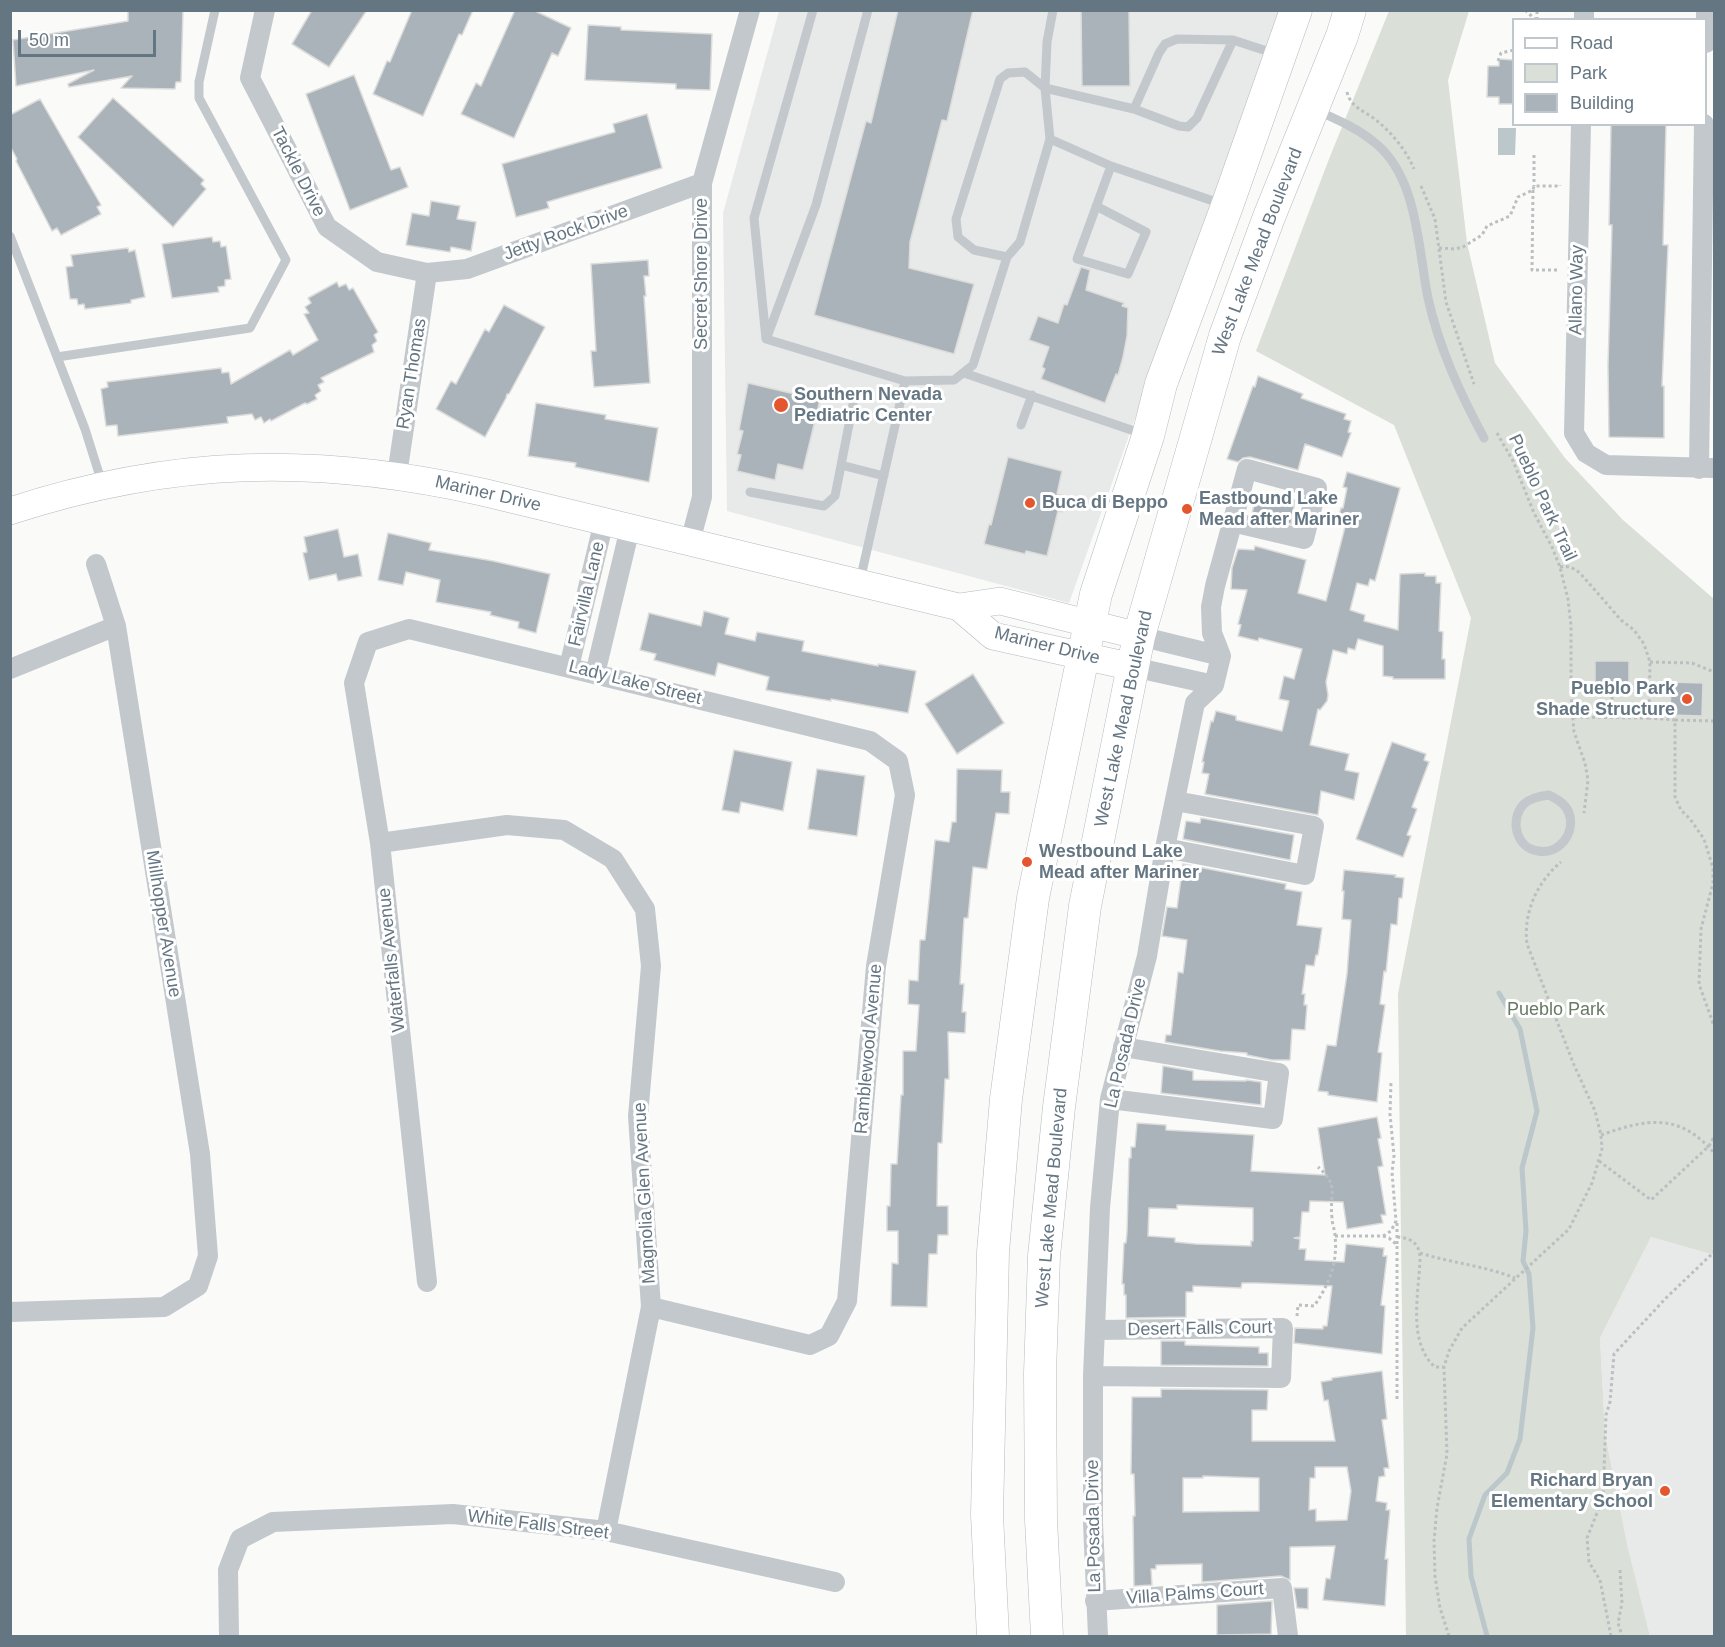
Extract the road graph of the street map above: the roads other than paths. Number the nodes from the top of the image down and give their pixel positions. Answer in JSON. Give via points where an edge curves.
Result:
{"nodes":[{"id":1,"x":215,"y":10,"type":"edge"},
{"id":2,"x":265,"y":10,"type":"edge"},
{"id":3,"x":750,"y":10,"type":"edge"},
{"id":4,"x":813,"y":10,"type":"edge"},
{"id":5,"x":868,"y":10,"type":"edge"},
{"id":6,"x":1053,"y":10,"type":"edge"},
{"id":7,"x":1296,"y":10,"type":"edge"},
{"id":8,"x":1350,"y":10,"type":"edge"},
{"id":9,"x":1233,"y":40,"type":"junction"},
{"id":10,"x":1281,"y":56,"type":"junction"},
{"id":11,"x":1045,"y":88,"type":"junction"},
{"id":12,"x":1319,"y":95,"type":"junction"},
{"id":13,"x":1134,"y":109,"type":"junction"},
{"id":14,"x":1581,"y":126,"type":"edge"},
{"id":15,"x":1704,"y":126,"type":"edge"},
{"id":16,"x":1050,"y":139,"type":"junction"},
{"id":17,"x":1111,"y":166,"type":"junction"},
{"id":18,"x":702,"y":183,"type":"junction"},
{"id":19,"x":1096,"y":206,"type":"junction"},
{"id":20,"x":1227,"y":206,"type":"junction"},
{"id":21,"x":10,"y":236,"type":"edge"},
{"id":22,"x":1007,"y":257,"type":"junction"},
{"id":23,"x":428,"y":273,"type":"junction"},
{"id":24,"x":766,"y":339,"type":"junction"},
{"id":25,"x":57,"y":357,"type":"junction"},
{"id":26,"x":964,"y":373,"type":"junction"},
{"id":27,"x":905,"y":381,"type":"junction"},
{"id":28,"x":1032,"y":395,"type":"junction"},
{"id":29,"x":853,"y":404,"type":"dead end"},
{"id":30,"x":1021,"y":425,"type":"dead end"},
{"id":31,"x":1148,"y":436,"type":"junction"},
{"id":32,"x":1484,"y":438,"type":"dead end"},
{"id":33,"x":841,"y":465,"type":"junction"},
{"id":34,"x":1707,"y":468,"type":"edge"},
{"id":35,"x":397,"y":475,"type":"junction"},
{"id":36,"x":884,"y":476,"type":"junction"},
{"id":37,"x":103,"y":485,"type":"junction"},
{"id":38,"x":750,"y":492,"type":"dead end"},
{"id":39,"x":10,"y":511,"type":"edge"},
{"id":40,"x":604,"y":521,"type":"junction"},
{"id":41,"x":1232,"y":522,"type":"junction"},
{"id":42,"x":630,"y":528,"type":"junction"},
{"id":43,"x":690,"y":542,"type":"junction"},
{"id":44,"x":96,"y":564,"type":"dead end"},
{"id":45,"x":860,"y":583,"type":"junction"},
{"id":46,"x":959,"y":607,"type":"junction"},
{"id":47,"x":1089,"y":623,"type":"junction"},
{"id":48,"x":116,"y":626,"type":"junction"},
{"id":49,"x":1139,"y":636,"type":"junction"},
{"id":50,"x":368,"y":642,"type":"joint"},
{"id":51,"x":1083,"y":656,"type":"junction"},
{"id":52,"x":1221,"y":656,"type":"junction"},
{"id":53,"x":569,"y":667,"type":"junction"},
{"id":54,"x":1133,"y":667,"type":"junction"},
{"id":55,"x":10,"y":669,"type":"edge"},
{"id":56,"x":595,"y":674,"type":"junction"},
{"id":57,"x":1214,"y":685,"type":"junction"},
{"id":58,"x":898,"y":761,"type":"joint"},
{"id":59,"x":1550,"y":795,"type":"joint"},
{"id":60,"x":1174,"y":801,"type":"junction"},
{"id":61,"x":380,"y":843,"type":"junction"},
{"id":62,"x":1164,"y":848,"type":"junction"},
{"id":63,"x":1123,"y":1047,"type":"junction"},
{"id":64,"x":1110,"y":1099,"type":"junction"},
{"id":65,"x":427,"y":1282,"type":"dead end"},
{"id":66,"x":651,"y":1307,"type":"junction"},
{"id":67,"x":10,"y":1312,"type":"edge"},
{"id":68,"x":1095,"y":1330,"type":"junction"},
{"id":69,"x":1093,"y":1376,"type":"junction"},
{"id":70,"x":606,"y":1531,"type":"junction"},
{"id":71,"x":835,"y":1582,"type":"dead end"},
{"id":72,"x":1095,"y":1601,"type":"junction"},
{"id":73,"x":229,"y":1636,"type":"edge"},
{"id":74,"x":993,"y":1636,"type":"edge"},
{"id":75,"x":1047,"y":1636,"type":"edge"},
{"id":76,"x":1098,"y":1636,"type":"edge"},
{"id":77,"x":1288,"y":1636,"type":"edge"}],
"edges":[{"from":1,"to":25,"type":"lane","via":[[199,98],[286,260],[250,328]]},
{"from":2,"to":23,"type":"street","name":"Tackle Drive","via":[[250,78],[327,227],[377,262]]},
{"from":3,"to":18,"type":"street","name":"Secret Shore Drive"},
{"from":4,"to":24,"type":"lane","via":[[754,218]]},
{"from":5,"to":24,"type":"lane","via":[[816,205]]},
{"from":6,"to":11,"type":"lane"},
{"from":7,"to":10,"type":"main road"},
{"from":8,"to":12,"type":"main road","name":"West Lake Mead Boulevard"},
{"from":9,"to":10,"type":"lane"},
{"from":9,"to":13,"type":"lane","via":[[1177,39],[1165,44]]},
{"from":9,"to":13,"type":"lane","via":[[1197,118],[1188,127]]},
{"from":10,"to":20,"type":"main road"},
{"from":11,"to":13,"type":"lane"},
{"from":11,"to":16,"type":"lane"},
{"from":11,"to":22,"type":"lane","via":[[1025,72],[1008,73],[1000,79],[956,219],[958,237],[974,250]]},
{"from":12,"to":32,"type":"lane","via":[[1376,143],[1394,164],[1412,203],[1428,299],[1441,345]]},
{"from":12,"to":49,"type":"main road","name":"West Lake Mead Boulevard","via":[[1225,336]]},
{"from":14,"to":34,"type":"street","name":"Allano Way","via":[[1574,433],[1586,453],[1606,465]]},
{"from":15,"to":34,"type":"street"},
{"from":16,"to":17,"type":"lane"},
{"from":16,"to":22,"type":"lane","via":[[1020,242]]},
{"from":17,"to":19,"type":"lane"},
{"from":17,"to":20,"type":"lane"},
{"from":18,"to":23,"type":"street","name":"Jetty Rock Drive","via":[[467,269]]},
{"from":18,"to":43,"type":"street","name":"Secret Shore Drive","via":[[702,497]]},
{"from":19,"to":19,"type":"lane","via":[[1077,259],[1128,274],[1146,232]]},
{"from":20,"to":31,"type":"main road","via":[[1161,384]]},
{"from":21,"to":25,"type":"lane"},
{"from":22,"to":26,"type":"lane","via":[[973,365]]},
{"from":23,"to":35,"type":"street","name":"Ryan Thomas"},
{"from":24,"to":27,"type":"lane"},
{"from":25,"to":37,"type":"lane"},
{"from":26,"to":27,"type":"lane","via":[[954,380]]},
{"from":26,"to":28,"type":"lane"},
{"from":27,"to":36,"type":"lane"},
{"from":28,"to":30,"type":"lane"},
{"from":28,"to":31,"type":"lane"},
{"from":29,"to":33,"type":"lane"},
{"from":31,"to":47,"type":"main road"},
{"from":33,"to":36,"type":"lane"},
{"from":33,"to":38,"type":"lane","via":[[835,496],[824,506]]},
{"from":35,"to":37,"type":"street","name":"Mariner Drive","via":[[299,466],[250,467]]},
{"from":35,"to":40,"type":"street","name":"Mariner Drive"},
{"from":36,"to":45,"type":"lane"},
{"from":37,"to":39,"type":"street","name":"Mariner Drive"},
{"from":40,"to":42,"type":"street","name":"Mariner Drive"},
{"from":40,"to":53,"type":"street","name":"Fairvilla Lane"},
{"from":41,"to":41,"type":"street","via":[[1304,539],[1317,488],[1247,469]]},
{"from":41,"to":52,"type":"street","via":[[1211,608],[1212,633]]},
{"from":42,"to":43,"type":"street","name":"Mariner Drive"},
{"from":42,"to":56,"type":"street","name":"Fairvilla Lane"},
{"from":43,"to":45,"type":"street","name":"Mariner Drive"},
{"from":44,"to":48,"type":"street","name":"Millhopper Avenue"},
{"from":45,"to":46,"type":"street","name":"Mariner Drive"},
{"from":46,"to":47,"type":"street","name":"Mariner Drive","via":[[1000,601]]},
{"from":46,"to":51,"type":"street","name":"Mariner Drive","via":[[993,636]]},
{"from":47,"to":49,"type":"street","name":"Mariner Drive"},
{"from":47,"to":51,"type":"main road"},
{"from":48,"to":55,"type":"street"},
{"from":48,"to":67,"type":"street","name":"Millhopper Avenue","via":[[200,1154],[208,1257],[198,1286],[164,1307]]},
{"from":49,"to":52,"type":"street","name":"Mariner Drive"},
{"from":49,"to":54,"type":"main road","name":"West Lake Mead Boulevard"},
{"from":50,"to":53,"type":"street","name":"Lady Lake Street","via":[[409,629]]},
{"from":50,"to":61,"type":"street","name":"Waterfalls Avenue","via":[[354,683]]},
{"from":51,"to":54,"type":"street","name":"Mariner Drive"},
{"from":51,"to":74,"type":"main road","via":[[1033,898],[1006,1099],[993,1252],[989,1370],[987,1515]]},
{"from":52,"to":57,"type":"street","name":"La Posada Drive"},
{"from":53,"to":56,"type":"street","name":"Lady Lake Street"},
{"from":54,"to":57,"type":"street","name":"Mariner Drive"},
{"from":54,"to":75,"type":"main road","name":"West Lake Mead Boulevard","via":[[1084,906],[1044,1256],[1040,1373]]},
{"from":56,"to":58,"type":"street","name":"Lady Lake Street","via":[[870,741]]},
{"from":57,"to":60,"type":"street","name":"La Posada Drive","via":[[1195,702]]},
{"from":58,"to":66,"type":"street","name":"Ramblewood Avenue","via":[[905,795],[876,966],[847,1301],[829,1336],[810,1345]]},
{"from":59,"to":59,"type":"lane","via":[[1524,804],[1516,818],[1517,835],[1525,846],[1538,852],[1565,843],[1571,828],[1569,812]]},
{"from":60,"to":62,"type":"street","name":"La Posada Drive"},
{"from":60,"to":62,"type":"street","via":[[1314,826],[1305,875]]},
{"from":61,"to":65,"type":"street","name":"Waterfalls Avenue"},
{"from":61,"to":66,"type":"street","name":"Magnolia Glen Avenue","via":[[507,825],[564,830],[613,860],[645,909],[651,966],[638,1116]]},
{"from":62,"to":63,"type":"street","name":"La Posada Drive","via":[[1147,956]]},
{"from":63,"to":64,"type":"street","name":"La Posada Drive"},
{"from":63,"to":64,"type":"street","via":[[1279,1072],[1273,1119]]},
{"from":64,"to":68,"type":"street","name":"La Posada Drive"},
{"from":66,"to":70,"type":"street","name":"Magnolia Glen Avenue"},
{"from":68,"to":69,"type":"street","name":"La Posada Drive"},
{"from":68,"to":69,"type":"street","name":"Desert Falls Court","via":[[1283,1328],[1281,1378]]},
{"from":69,"to":72,"type":"street","name":"La Posada Drive"},
{"from":70,"to":71,"type":"street","name":"White Falls Street"},
{"from":70,"to":73,"type":"street","name":"White Falls Street","via":[[453,1515],[273,1522],[240,1539],[228,1570]]},
{"from":72,"to":76,"type":"street","name":"La Posada Drive"},
{"from":72,"to":77,"type":"street","name":"Villa Palms Court","via":[[1282,1588]]}]}
